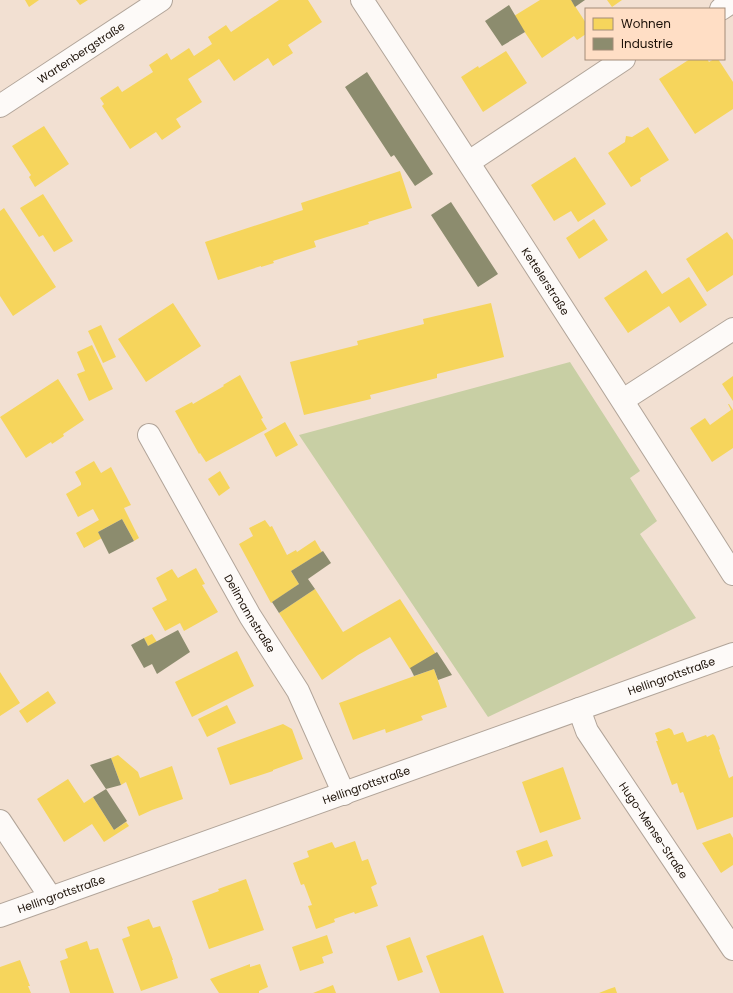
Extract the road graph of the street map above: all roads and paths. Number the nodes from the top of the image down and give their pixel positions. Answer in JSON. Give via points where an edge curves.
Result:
{"nodes":[{"id":1,"x":162,"y":0,"type":"edge"},
{"id":2,"x":362,"y":0,"type":"edge"},
{"id":3,"x":733,"y":1,"type":"edge"},
{"id":4,"x":722,"y":8,"type":"edge"},
{"id":5,"x":622,"y":60,"type":"edge"},
{"id":6,"x":0,"y":106,"type":"edge"},
{"id":7,"x":469,"y":162,"type":"junction"},
{"id":8,"x":733,"y":329,"type":"edge"},
{"id":9,"x":623,"y":400,"type":"junction"},
{"id":10,"x":149,"y":435,"type":"dead end"},
{"id":11,"x":733,"y":574,"type":"edge"},
{"id":12,"x":733,"y":654,"type":"edge"},
{"id":13,"x":579,"y":709,"type":"junction"},
{"id":14,"x":344,"y":794,"type":"junction"},
{"id":15,"x":0,"y":821,"type":"edge"},
{"id":16,"x":51,"y":898,"type":"junction"},
{"id":17,"x":0,"y":916,"type":"edge"},
{"id":18,"x":733,"y":949,"type":"edge"}],
"edges":[{"from":1,"to":6,"type":"street","name":"Wartenbergstraße"},
{"from":2,"to":7,"type":"street","name":"Kettelerstraße"},
{"from":3,"to":4,"type":"street"},
{"from":5,"to":7,"type":"street"},
{"from":7,"to":9,"type":"street","name":"Kettelerstraße"},
{"from":8,"to":9,"type":"street"},
{"from":9,"to":11,"type":"street","name":"Kettelerstraße"},
{"from":10,"to":14,"type":"street","name":"Deilmannstraße","via":[[250,616],[298,691]]},
{"from":12,"to":13,"type":"street","name":"Hellingrottstraße"},
{"from":13,"to":14,"type":"street","name":"Hellingrottstraße"},
{"from":13,"to":18,"type":"street","name":"Hugo-Mense-Straße","via":[[587,730]]},
{"from":14,"to":16,"type":"street","name":"Hellingrottstraße"},
{"from":15,"to":16,"type":"street"},
{"from":16,"to":17,"type":"street","name":"Hellingrottstraße"}]}
